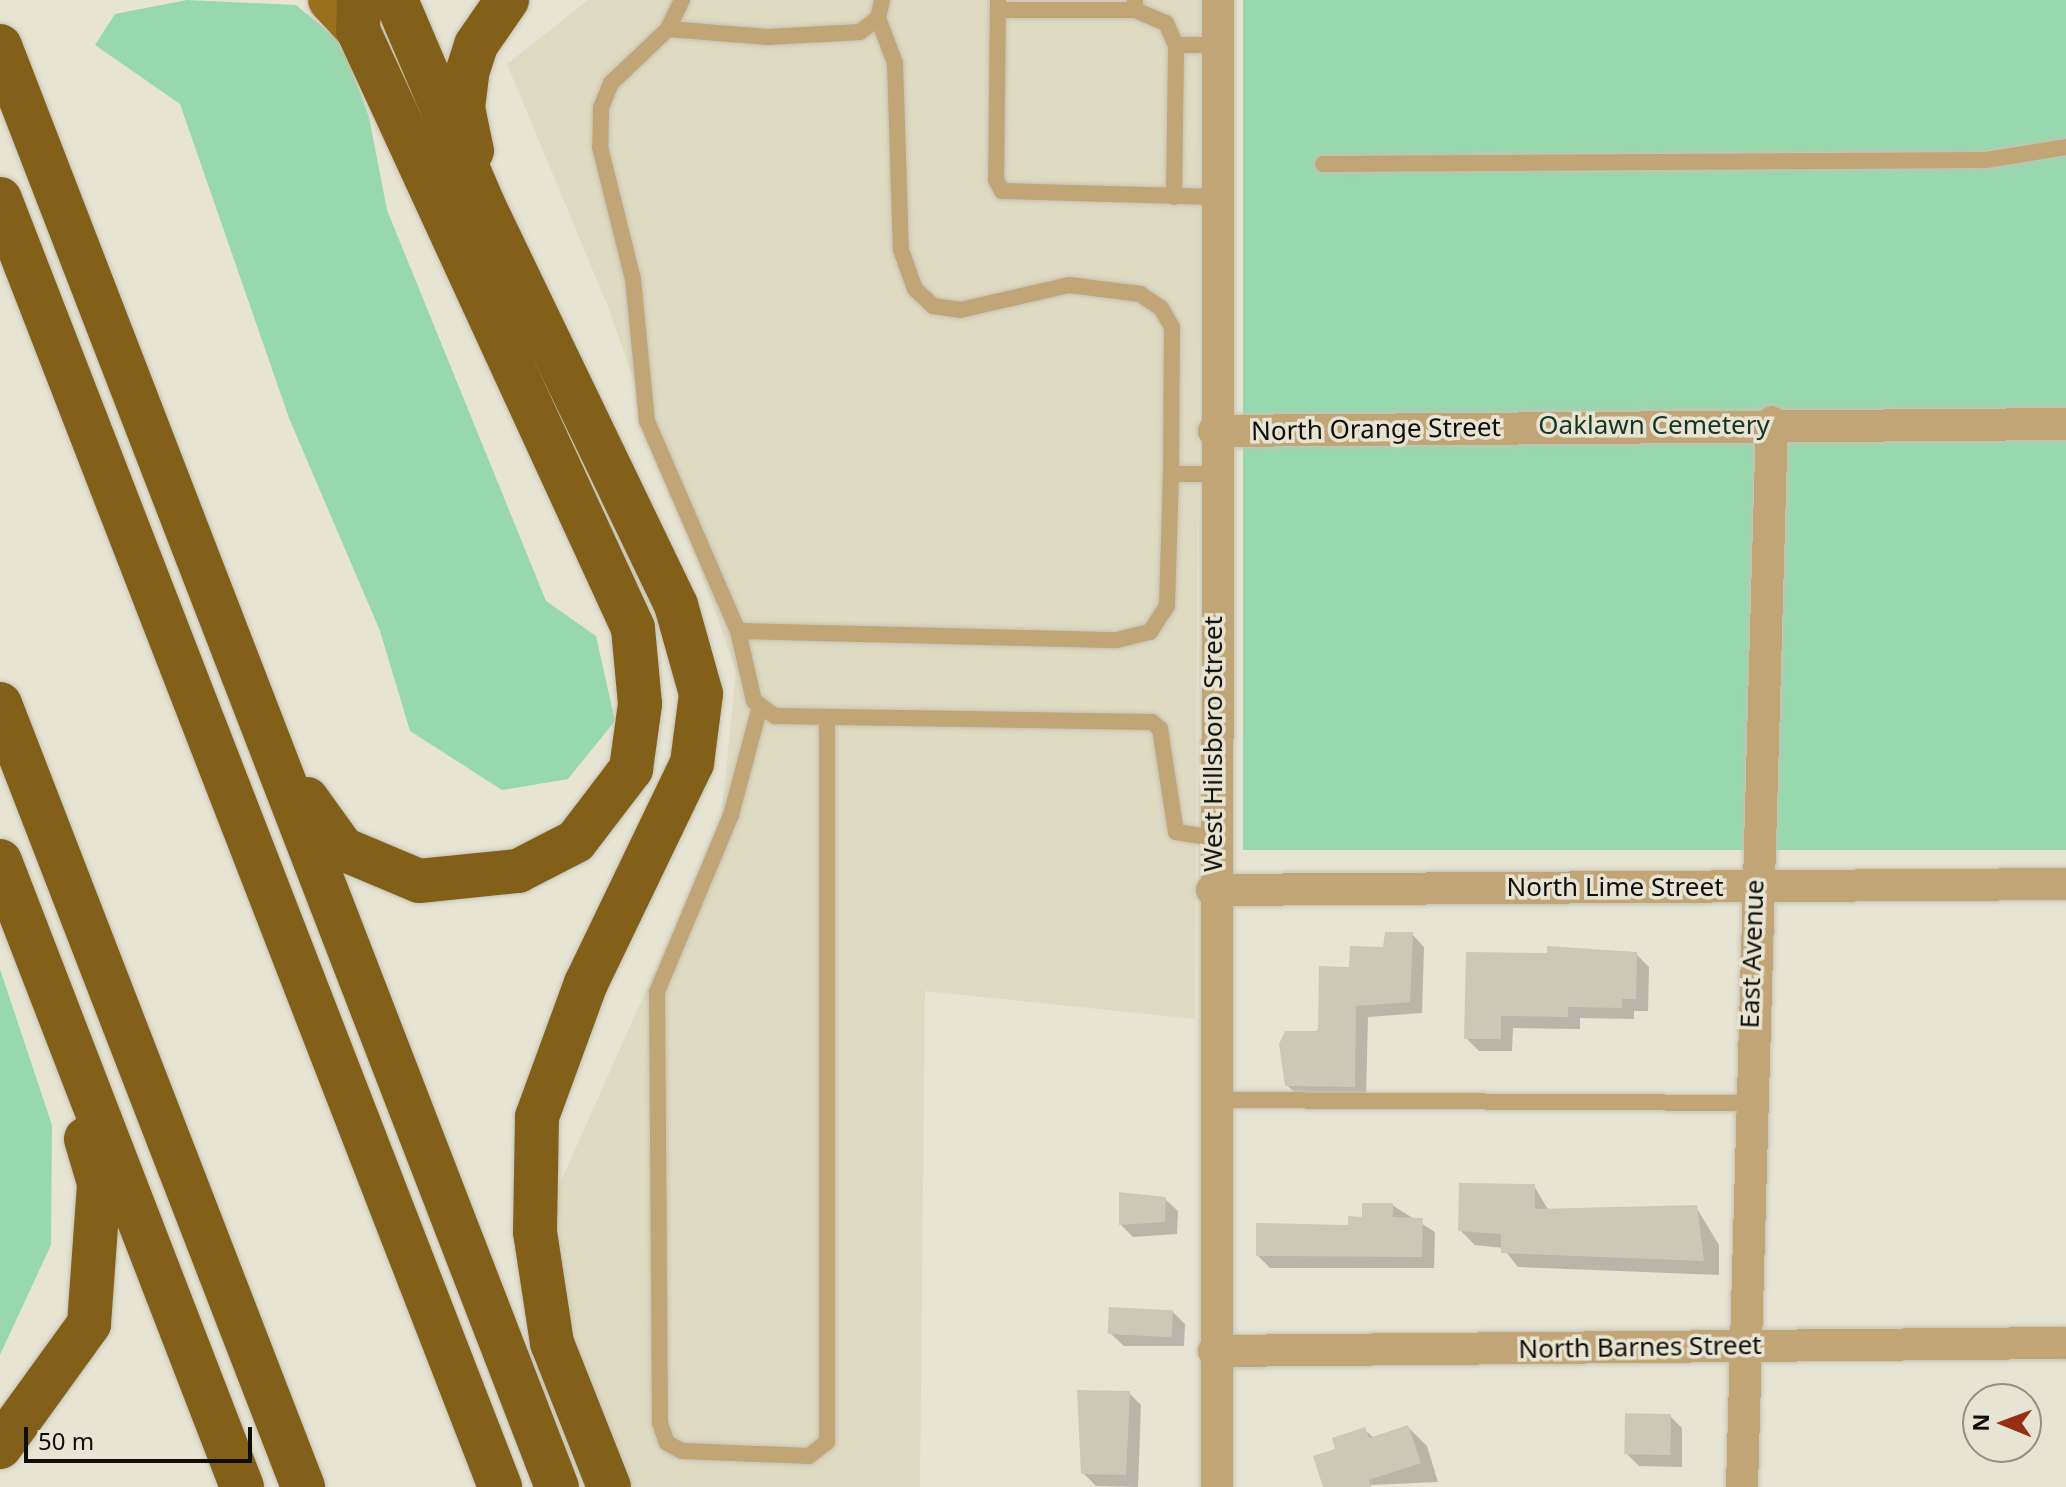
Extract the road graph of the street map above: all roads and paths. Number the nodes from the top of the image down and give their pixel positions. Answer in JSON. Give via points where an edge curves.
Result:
{"nodes":[{"id":1,"x":396,"y":0,"type":"edge"},
{"id":2,"x":507,"y":0,"type":"edge"},
{"id":3,"x":682,"y":0,"type":"edge"},
{"id":4,"x":882,"y":0,"type":"edge"},
{"id":5,"x":1218,"y":0,"type":"edge"},
{"id":6,"x":998,"y":5,"type":"edge"},
{"id":7,"x":1135,"y":5,"type":"edge"},
{"id":8,"x":349,"y":10,"type":"edge"},
{"id":9,"x":878,"y":18,"type":"junction"},
{"id":10,"x":668,"y":29,"type":"junction"},
{"id":11,"x":1176,"y":45,"type":"junction"},
{"id":12,"x":1217,"y":45,"type":"junction"},
{"id":13,"x":0,"y":46,"type":"edge"},
{"id":14,"x":2066,"y":147,"type":"edge"},
{"id":15,"x":1323,"y":164,"type":"dead end"},
{"id":16,"x":1174,"y":197,"type":"junction"},
{"id":17,"x":1216,"y":197,"type":"junction"},
{"id":18,"x":0,"y":199,"type":"edge"},
{"id":19,"x":483,"y":204,"type":"junction"},
{"id":20,"x":1772,"y":422,"type":"junction"},
{"id":21,"x":2066,"y":424,"type":"edge"},
{"id":22,"x":1214,"y":431,"type":"junction"},
{"id":23,"x":1171,"y":474,"type":"junction"},
{"id":24,"x":1214,"y":474,"type":"junction"},
{"id":25,"x":738,"y":631,"type":"junction"},
{"id":26,"x":0,"y":704,"type":"edge"},
{"id":27,"x":759,"y":710,"type":"junction"},
{"id":28,"x":827,"y":718,"type":"junction"},
{"id":29,"x":271,"y":748,"type":"junction"},
{"id":30,"x":1212,"y":838,"type":"junction"},
{"id":31,"x":0,"y":861,"type":"edge"},
{"id":32,"x":2066,"y":884,"type":"edge"},
{"id":33,"x":1754,"y":886,"type":"junction"},
{"id":34,"x":1212,"y":890,"type":"junction"},
{"id":35,"x":27,"y":929,"type":"junction"},
{"id":36,"x":1213,"y":1100,"type":"junction"},
{"id":37,"x":1748,"y":1103,"type":"junction"},
{"id":38,"x":2066,"y":1343,"type":"edge"},
{"id":39,"x":1742,"y":1345,"type":"junction"},
{"id":40,"x":1214,"y":1351,"type":"junction"},
{"id":41,"x":0,"y":1447,"type":"edge"},
{"id":42,"x":242,"y":1487,"type":"edge"},
{"id":43,"x":303,"y":1487,"type":"edge"},
{"id":44,"x":500,"y":1487,"type":"edge"},
{"id":45,"x":557,"y":1487,"type":"edge"},
{"id":46,"x":609,"y":1487,"type":"edge"},
{"id":47,"x":1217,"y":1487,"type":"edge"},
{"id":48,"x":1742,"y":1487,"type":"edge"}],
"edges":[{"from":1,"to":19,"type":"highway","via":[[404,33]]},
{"from":2,"to":19,"type":"highway","via":[[481,35],[467,73],[463,108]]},
{"from":3,"to":10,"type":"lane"},
{"from":4,"to":9,"type":"lane"},
{"from":5,"to":12,"type":"street","name":"West Hillsboro Street"},
{"from":6,"to":7,"type":"lane"},
{"from":6,"to":16,"type":"lane","via":[[1002,191]]},
{"from":7,"to":11,"type":"lane","via":[[1166,23]]},
{"from":8,"to":29,"type":"highway","via":[[633,628],[640,704],[631,769],[576,841],[518,871],[419,881],[343,849]]},
{"from":9,"to":10,"type":"lane","via":[[860,32],[822,36]]},
{"from":9,"to":23,"type":"lane","via":[[895,63],[901,250],[915,289],[933,306],[960,310],[1069,285],[1140,294],[1161,308],[1172,327]]},
{"from":10,"to":25,"type":"lane","via":[[611,83],[601,108],[600,147],[633,279],[647,421]]},
{"from":11,"to":12,"type":"lane"},
{"from":11,"to":16,"type":"lane"},
{"from":12,"to":17,"type":"street","name":"West Hillsboro Street"},
{"from":13,"to":29,"type":"highway"},
{"from":14,"to":15,"type":"lane","via":[[1986,160]]},
{"from":16,"to":17,"type":"lane"},
{"from":17,"to":22,"type":"street","name":"West Hillsboro Street"},
{"from":18,"to":44,"type":"highway"},
{"from":19,"to":46,"type":"highway","via":[[676,605],[701,694],[692,763],[586,983],[537,1117],[535,1232],[552,1343]]},
{"from":20,"to":21,"type":"street","name":"North Orange Street"},
{"from":20,"to":22,"type":"street","name":"North Orange Street"},
{"from":20,"to":33,"type":"street","name":"East Avenue"},
{"from":22,"to":24,"type":"street","name":"West Hillsboro Street"},
{"from":23,"to":24,"type":"lane"},
{"from":23,"to":25,"type":"lane","via":[[1167,606],[1150,632],[1117,640]]},
{"from":24,"to":30,"type":"street","name":"West Hillsboro Street"},
{"from":25,"to":27,"type":"lane"},
{"from":26,"to":43,"type":"highway"},
{"from":27,"to":28,"type":"lane"},
{"from":27,"to":28,"type":"lane","via":[[731,815],[657,992],[660,1423],[667,1443],[682,1451],[820,1452],[827,1442]]},
{"from":28,"to":30,"type":"lane","via":[[1152,722],[1160,729],[1176,832]]},
{"from":29,"to":45,"type":"highway"},
{"from":30,"to":34,"type":"street","name":"West Hillsboro Street"},
{"from":31,"to":35,"type":"highway"},
{"from":32,"to":33,"type":"street","name":"North Lime Street"},
{"from":33,"to":34,"type":"street","name":"North Lime Street"},
{"from":33,"to":37,"type":"street","name":"East Avenue"},
{"from":34,"to":36,"type":"street","name":"West Hillsboro Street"},
{"from":35,"to":41,"type":"highway","via":[[99,1183],[89,1324]]},
{"from":35,"to":42,"type":"highway"},
{"from":36,"to":37,"type":"lane"},
{"from":36,"to":40,"type":"street","name":"West Hillsboro Street"},
{"from":37,"to":39,"type":"street","name":"East Avenue"},
{"from":38,"to":39,"type":"street","name":"North Barnes Street"},
{"from":39,"to":40,"type":"street","name":"North Barnes Street"},
{"from":39,"to":48,"type":"street","name":"East Avenue"},
{"from":40,"to":47,"type":"street","name":"West Hillsboro Street"}]}
